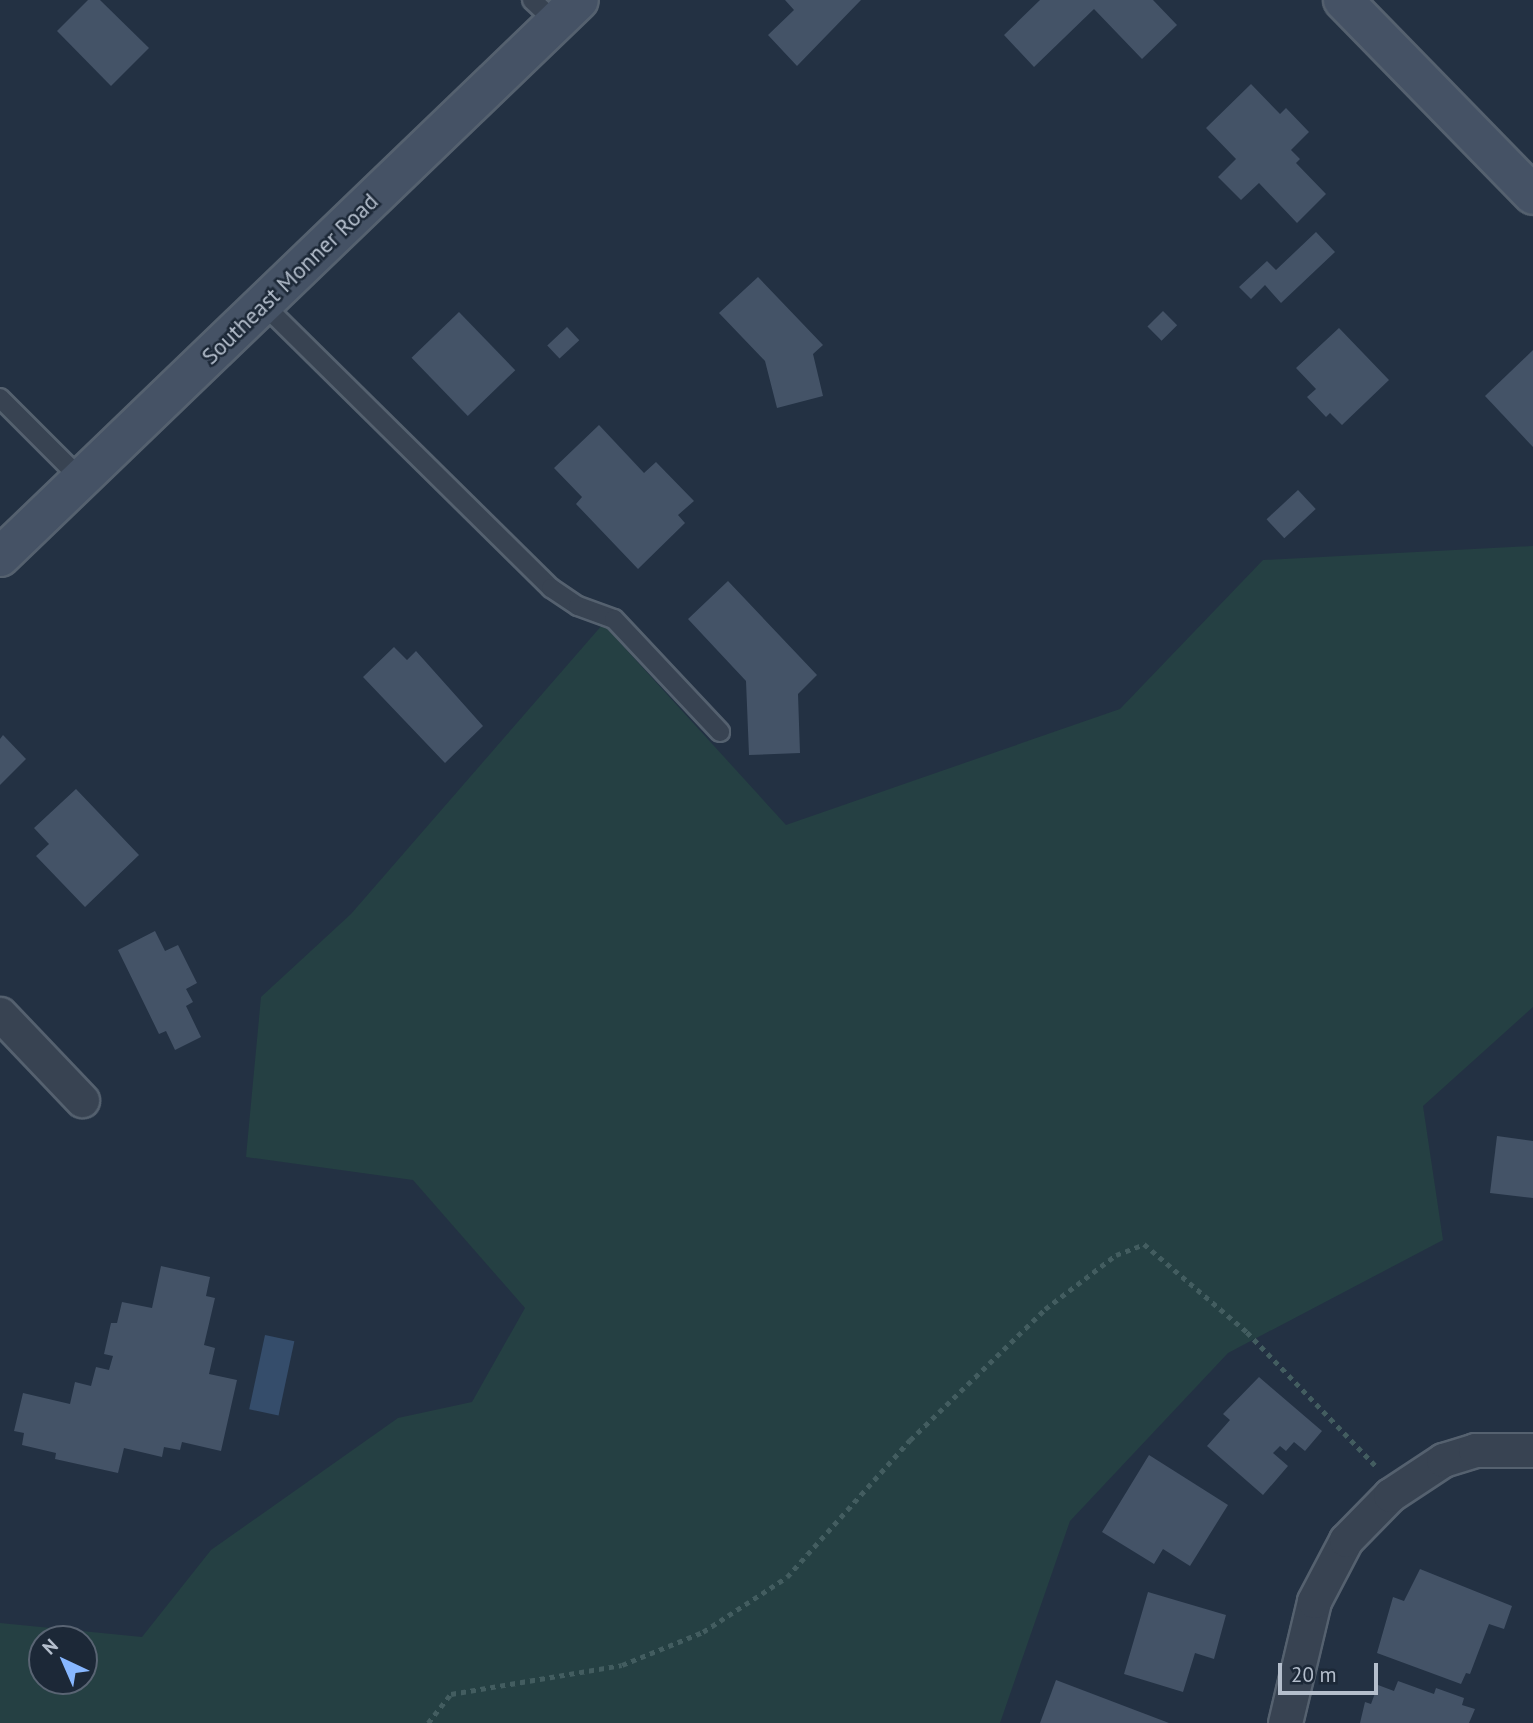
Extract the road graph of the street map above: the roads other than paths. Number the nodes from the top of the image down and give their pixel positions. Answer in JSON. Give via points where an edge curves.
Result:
{"nodes":[{"id":1,"x":1343,"y":0,"type":"edge"},
{"id":2,"x":556,"y":7,"type":"edge"},
{"id":3,"x":1533,"y":195,"type":"edge"},
{"id":4,"x":265,"y":306,"type":"junction"},
{"id":5,"x":0,"y":398,"type":"edge"},
{"id":6,"x":82,"y":479,"type":"junction"},
{"id":7,"x":0,"y":557,"type":"edge"},
{"id":8,"x":720,"y":732,"type":"dead end"},
{"id":9,"x":0,"y":1014,"type":"edge"},
{"id":10,"x":82,"y":1100,"type":"dead end"},
{"id":11,"x":1533,"y":1450,"type":"edge"},
{"id":12,"x":1285,"y":1723,"type":"edge"}],
"edges":[{"from":1,"to":3,"type":"street"},
{"from":2,"to":4,"type":"street","name":"Southeast Monner Road"},
{"from":4,"to":6,"type":"street","name":"Southeast Monner Road"},
{"from":4,"to":8,"type":"lane","via":[[551,588],[578,606],[614,619]]},
{"from":5,"to":6,"type":"lane"},
{"from":6,"to":7,"type":"street","name":"Southeast Monner Road"},
{"from":9,"to":10,"type":"street"},
{"from":11,"to":12,"type":"street","via":[[1475,1450],[1416,1475],[1346,1540],[1326,1571],[1299,1653]]}]}
